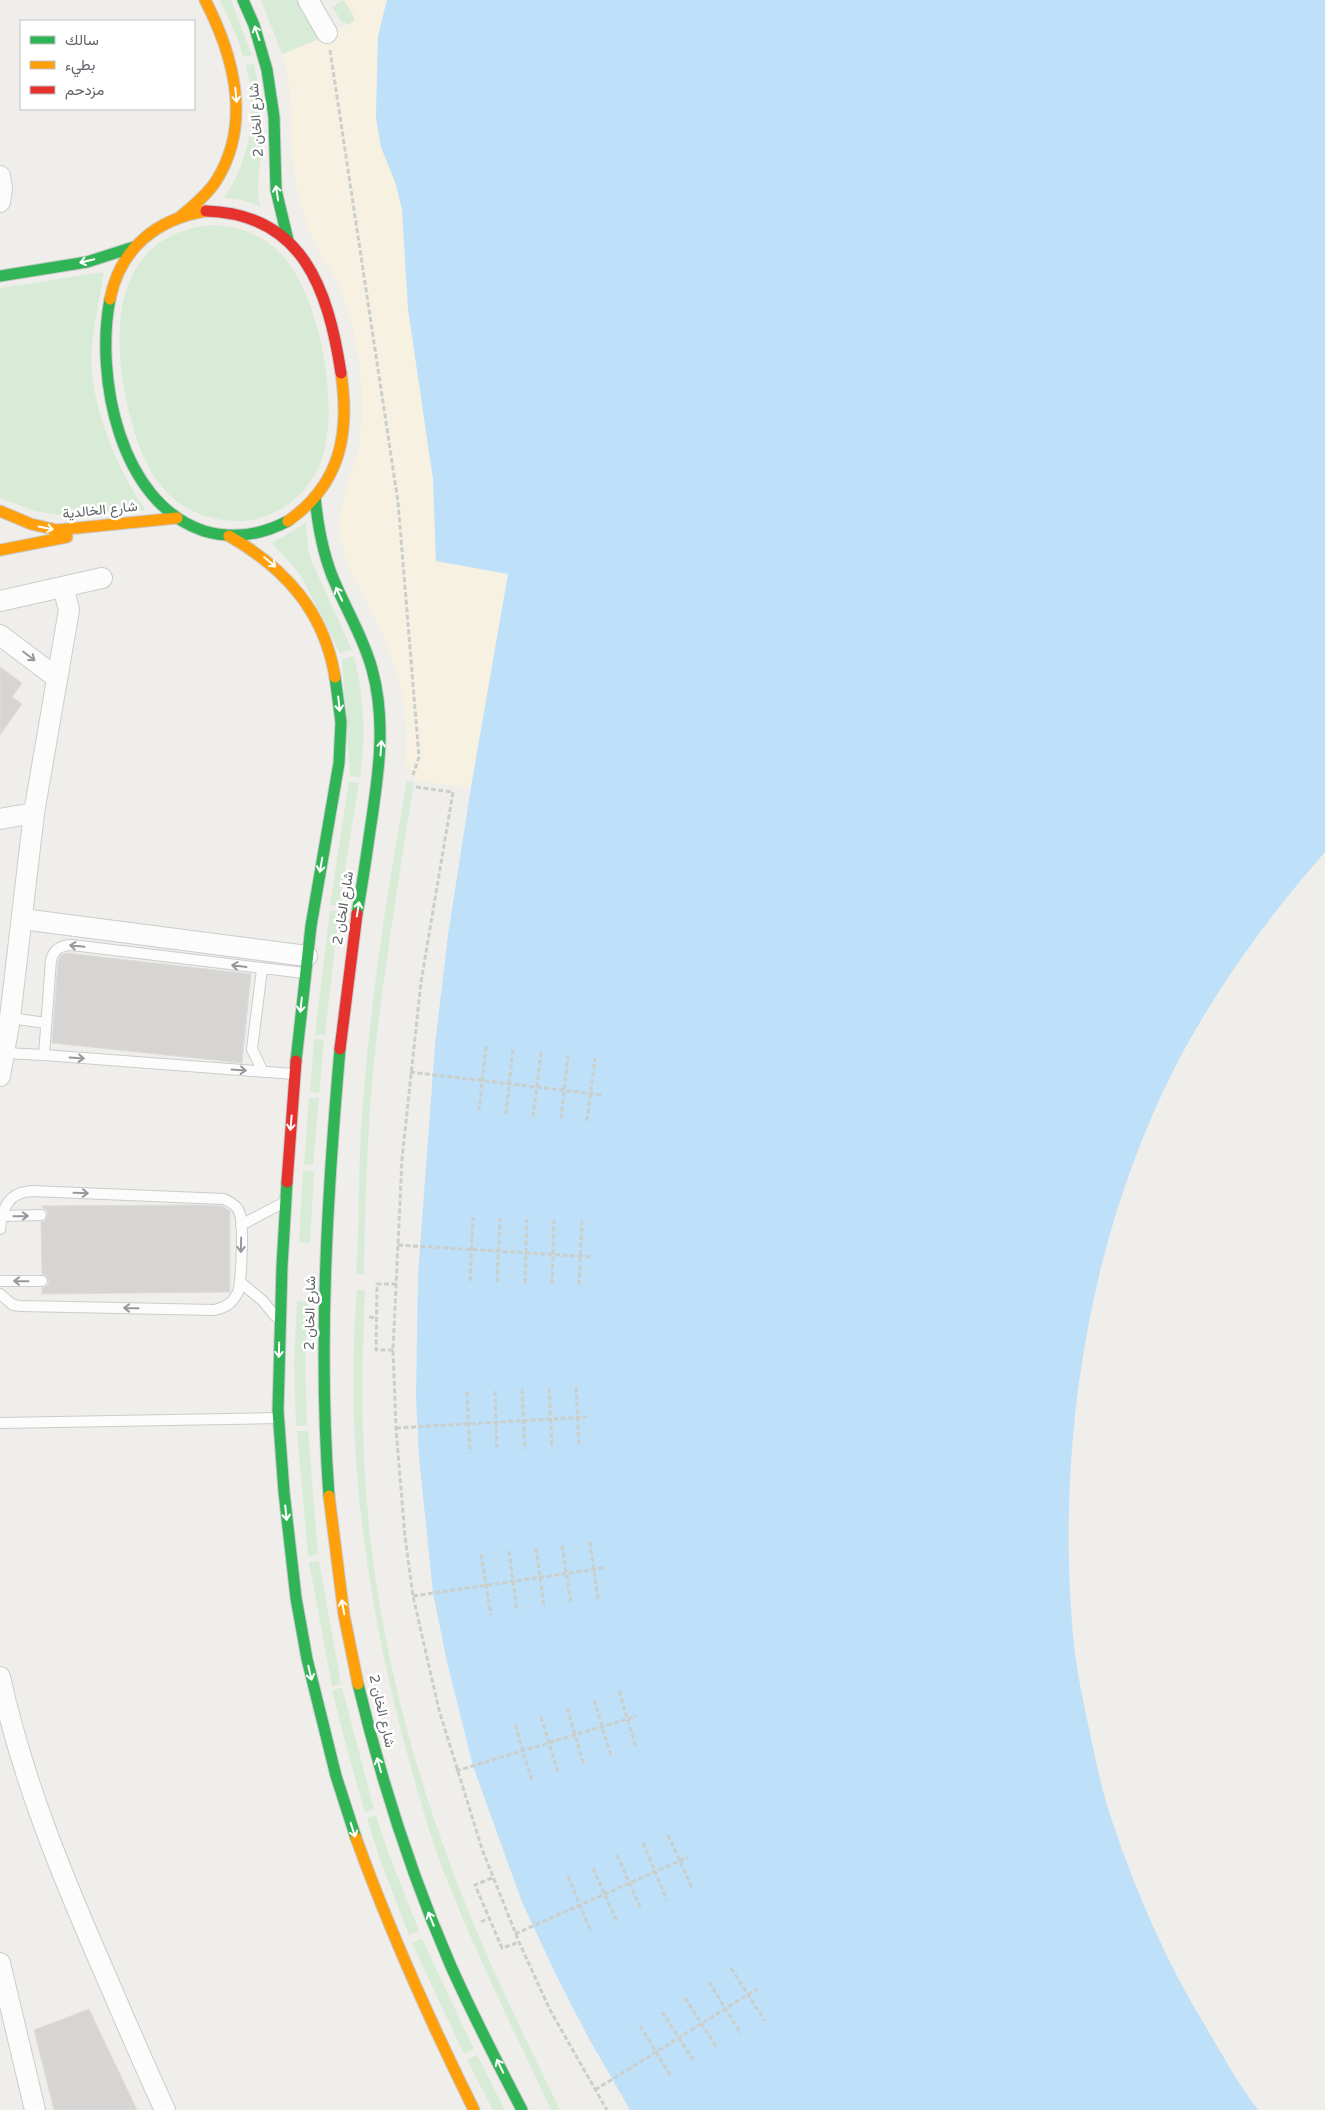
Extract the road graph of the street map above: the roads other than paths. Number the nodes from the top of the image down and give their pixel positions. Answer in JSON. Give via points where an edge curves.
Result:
{"nodes":[{"id":1,"x":205,"y":0,"type":"edge"},
{"id":2,"x":243,"y":0,"type":"edge"},
{"id":3,"x":308,"y":0,"type":"edge"},
{"id":4,"x":328,"y":33,"type":"road end"},
{"id":5,"x":0,"y":176,"type":"edge"},
{"id":6,"x":0,"y":202,"type":"edge"},
{"id":7,"x":181,"y":216,"type":"junction"},
{"id":8,"x":288,"y":240,"type":"junction"},
{"id":9,"x":134,"y":247,"type":"junction"},
{"id":10,"x":0,"y":276,"type":"edge"},
{"id":11,"x":315,"y":498,"type":"junction"},
{"id":12,"x":0,"y":512,"type":"edge"},
{"id":13,"x":177,"y":518,"type":"junction"},
{"id":14,"x":103,"y":526,"type":"junction"},
{"id":15,"x":229,"y":536,"type":"junction"},
{"id":16,"x":0,"y":550,"type":"edge"},
{"id":17,"x":102,"y":578,"type":"dead end"},
{"id":18,"x":61,"y":588,"type":"junction"},
{"id":19,"x":0,"y":601,"type":"edge"},
{"id":20,"x":0,"y":634,"type":"edge"},
{"id":21,"x":57,"y":678,"type":"junction"},
{"id":22,"x":34,"y":813,"type":"junction"},
{"id":23,"x":0,"y":819,"type":"edge"},
{"id":24,"x":22,"y":919,"type":"junction"},
{"id":25,"x":306,"y":965,"type":"junction"},
{"id":26,"x":262,"y":969,"type":"junction"},
{"id":27,"x":10,"y":1018,"type":"junction"},
{"id":28,"x":46,"y":1023,"type":"junction"},
{"id":29,"x":5,"y":1053,"type":"junction"},
{"id":30,"x":44,"y":1055,"type":"junction"},
{"id":31,"x":263,"y":1072,"type":"junction"},
{"id":32,"x":296,"y":1075,"type":"junction"},
{"id":33,"x":0,"y":1076,"type":"edge"},
{"id":34,"x":284,"y":1202,"type":"junction"},
{"id":35,"x":1,"y":1216,"type":"edge"},
{"id":36,"x":41,"y":1216,"type":"dead end"},
{"id":37,"x":241,"y":1225,"type":"junction"},
{"id":38,"x":0,"y":1229,"type":"edge"},
{"id":39,"x":0,"y":1281,"type":"edge"},
{"id":40,"x":42,"y":1281,"type":"dead end"},
{"id":41,"x":240,"y":1282,"type":"junction"},
{"id":42,"x":0,"y":1294,"type":"edge"},
{"id":43,"x":280,"y":1324,"type":"junction"},
{"id":44,"x":278,"y":1418,"type":"junction"},
{"id":45,"x":0,"y":1423,"type":"edge"},
{"id":46,"x":0,"y":1677,"type":"edge"},
{"id":47,"x":0,"y":1964,"type":"edge"},
{"id":48,"x":5,"y":2007,"type":"edge"},
{"id":49,"x":34,"y":2110,"type":"edge"},
{"id":50,"x":165,"y":2110,"type":"edge"},
{"id":51,"x":474,"y":2110,"type":"edge"},
{"id":52,"x":522,"y":2110,"type":"edge"}],
"edges":[{"from":1,"to":7,"type":"main road","name":"شارع الخان 2","one_way":true,"via":[[228,54],[237,117],[225,166],[205,194]]},
{"from":8,"to":2,"type":"main road","name":"شارع الخان 2","one_way":true,"via":[[276,190],[274,117],[268,70]]},
{"from":3,"to":4,"type":"street"},
{"from":5,"to":6,"type":"street"},
{"from":7,"to":8,"type":"main road","via":[[206,211],[244,215],[268,225]]},
{"from":7,"to":9,"type":"main road","via":[[156,228]]},
{"from":8,"to":11,"type":"main road","via":[[320,289],[333,329],[341,378],[340,448],[330,477]]},
{"from":9,"to":10,"type":"main road","one_way":true,"via":[[87,262]]},
{"from":9,"to":13,"type":"main road","via":[[118,270],[110,295],[105,338],[109,389],[122,438],[140,478],[157,503]]},
{"from":11,"to":15,"type":"main road","via":[[276,527],[255,534]]},
{"from":52,"to":11,"type":"main road","name":"شارع الخان 2","one_way":true,"via":[[443,1948],[406,1852],[363,1702],[338,1571],[325,1429],[325,1280],[343,1024],[381,740],[373,673],[360,633],[328,567]]},
{"from":12,"to":14,"type":"main road","name":"شارع الخالدية","one_way":true,"via":[[57,530]]},
{"from":13,"to":14,"type":"main road","name":"شارع الخالدية"},
{"from":13,"to":15,"type":"main road","via":[[195,528]]},
{"from":14,"to":16,"type":"main road","via":[[63,538]]},
{"from":15,"to":25,"type":"main road","name":"شارع الخان 2","one_way":true,"via":[[266,558],[296,587],[316,617],[338,687],[340,753]]},
{"from":17,"to":18,"type":"street"},
{"from":18,"to":19,"type":"street"},
{"from":18,"to":21,"type":"street","via":[[69,610]]},
{"from":20,"to":21,"type":"street","one_way":true},
{"from":21,"to":22,"type":"street"},
{"from":22,"to":23,"type":"street"},
{"from":22,"to":24,"type":"street"},
{"from":24,"to":25,"type":"street"},
{"from":24,"to":27,"type":"street"},
{"from":25,"to":26,"type":"lane"},
{"from":25,"to":32,"type":"main road","name":"شارع الخان 2","one_way":true},
{"from":26,"to":28,"type":"lane","one_way":true,"via":[[64,945],[54,952],[51,960]]},
{"from":26,"to":31,"type":"lane","via":[[252,1049]]},
{"from":27,"to":28,"type":"lane"},
{"from":27,"to":29,"type":"street"},
{"from":28,"to":30,"type":"lane"},
{"from":29,"to":30,"type":"lane"},
{"from":29,"to":33,"type":"street"},
{"from":30,"to":31,"type":"lane","one_way":true},
{"from":31,"to":32,"type":"lane"},
{"from":32,"to":34,"type":"main road","name":"شارع الخان 2","one_way":true},
{"from":34,"to":37,"type":"lane"},
{"from":34,"to":43,"type":"main road","name":"شارع الخان 2"},
{"from":35,"to":36,"type":"lane","one_way":true},
{"from":35,"to":37,"type":"lane","one_way":true,"via":[[7,1202],[25,1192],[216,1198],[237,1207]]},
{"from":35,"to":38,"type":"lane"},
{"from":37,"to":41,"type":"lane","one_way":true},
{"from":40,"to":39,"type":"lane","one_way":true},
{"from":41,"to":42,"type":"lane","one_way":true,"via":[[230,1304],[214,1310],[21,1306],[13,1305]]},
{"from":41,"to":43,"type":"lane","via":[[263,1301]]},
{"from":43,"to":44,"type":"main road","name":"شارع الخان 2","one_way":true},
{"from":44,"to":45,"type":"lane"},
{"from":44,"to":51,"type":"main road","name":"شارع الخان 2","one_way":true,"via":[[288,1527],[306,1658],[339,1786],[359,1850],[402,1960]]},
{"from":46,"to":50,"type":"street","via":[[23,1765],[46,1834]]},
{"from":47,"to":48,"type":"street"},
{"from":48,"to":49,"type":"street"}]}
